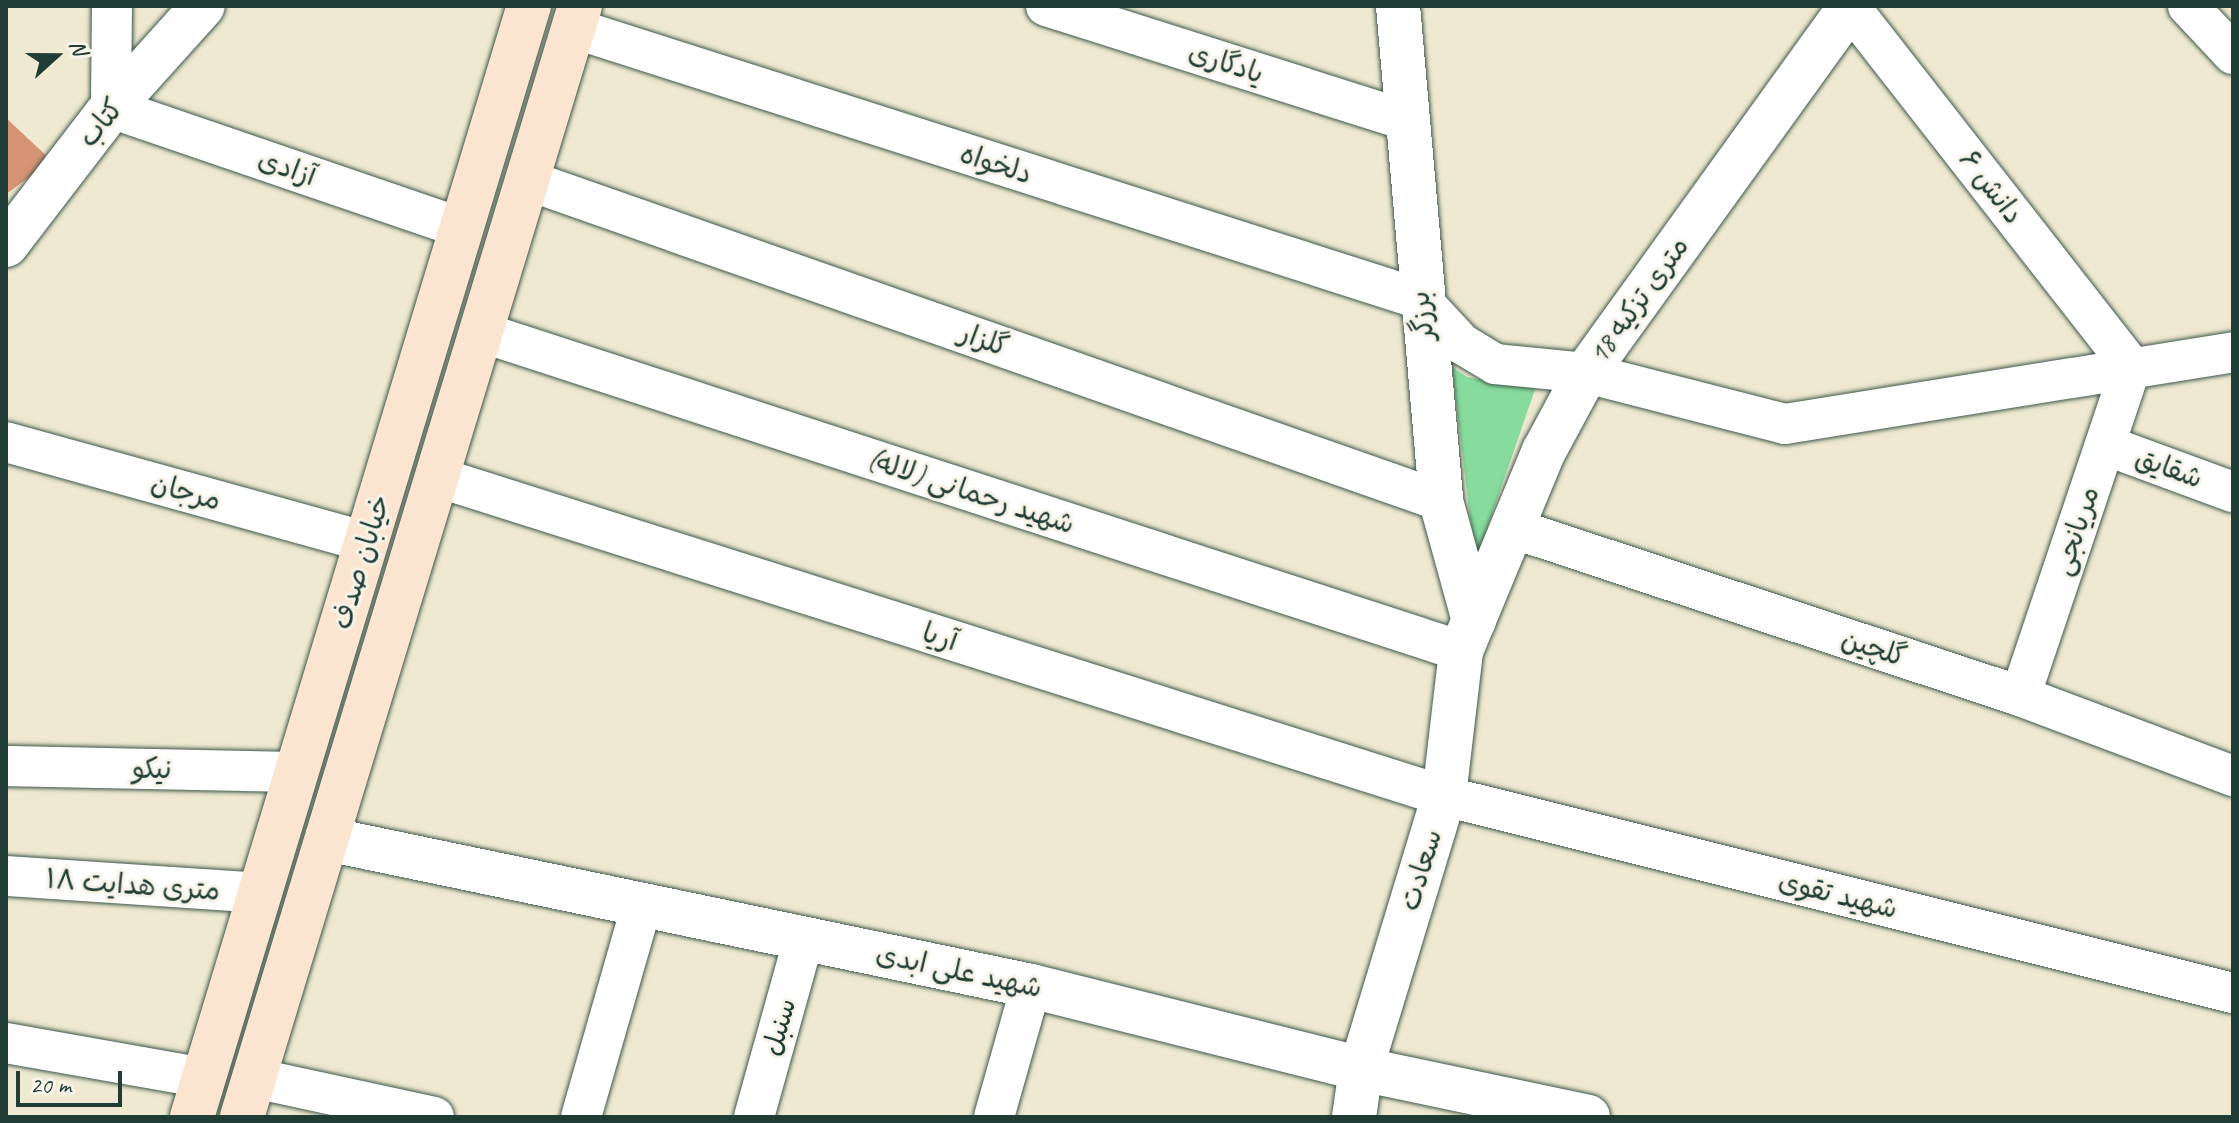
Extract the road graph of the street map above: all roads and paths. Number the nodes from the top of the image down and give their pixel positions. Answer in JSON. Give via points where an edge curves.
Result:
{"nodes":[{"id":1,"x":112,"y":6,"type":"edge"},
{"id":2,"x":203,"y":6,"type":"edge"},
{"id":3,"x":529,"y":6,"type":"edge"},
{"id":4,"x":1046,"y":6,"type":"edge"},
{"id":5,"x":1398,"y":6,"type":"edge"},
{"id":6,"x":1850,"y":6,"type":"edge"},
{"id":7,"x":2188,"y":6,"type":"edge"},
{"id":8,"x":576,"y":17,"type":"edge"},
{"id":9,"x":2233,"y":54,"type":"edge"},
{"id":10,"x":111,"y":108,"type":"junction"},
{"id":11,"x":1405,"y":120,"type":"junction"},
{"id":12,"x":527,"y":180,"type":"junction"},
{"id":13,"x":462,"y":228,"type":"junction"},
{"id":14,"x":6,"y":245,"type":"edge"},
{"id":15,"x":1420,"y":299,"type":"junction"},
{"id":16,"x":481,"y":332,"type":"junction"},
{"id":17,"x":2233,"y":352,"type":"edge"},
{"id":18,"x":2131,"y":367,"type":"junction"},
{"id":19,"x":1586,"y":373,"type":"junction"},
{"id":20,"x":6,"y":442,"type":"edge"},
{"id":21,"x":2105,"y":445,"type":"junction"},
{"id":22,"x":437,"y":477,"type":"junction"},
{"id":23,"x":2233,"y":492,"type":"edge"},
{"id":24,"x":1441,"y":501,"type":"junction"},
{"id":25,"x":1512,"y":528,"type":"junction"},
{"id":26,"x":367,"y":542,"type":"junction"},
{"id":27,"x":1467,"y":636,"type":"junction"},
{"id":28,"x":2020,"y":696,"type":"junction"},
{"id":29,"x":6,"y":766,"type":"edge"},
{"id":30,"x":298,"y":772,"type":"junction"},
{"id":31,"x":2233,"y":776,"type":"edge"},
{"id":32,"x":1444,"y":796,"type":"junction"},
{"id":33,"x":327,"y":839,"type":"junction"},
{"id":34,"x":6,"y":876,"type":"edge"},
{"id":35,"x":261,"y":893,"type":"junction"},
{"id":36,"x":642,"y":904,"type":"junction"},
{"id":37,"x":804,"y":938,"type":"junction"},
{"id":38,"x":1031,"y":986,"type":"junction"},
{"id":39,"x":2233,"y":993,"type":"edge"},
{"id":40,"x":6,"y":1043,"type":"edge"},
{"id":41,"x":1361,"y":1069,"type":"junction"},
{"id":42,"x":248,"y":1097,"type":"edge"},
{"id":43,"x":198,"y":1098,"type":"edge"},
{"id":44,"x":434,"y":1117,"type":"edge"},
{"id":45,"x":581,"y":1117,"type":"edge"},
{"id":46,"x":754,"y":1117,"type":"edge"},
{"id":47,"x":994,"y":1117,"type":"edge"},
{"id":48,"x":1354,"y":1117,"type":"edge"},
{"id":49,"x":1588,"y":1117,"type":"edge"}],
"edges":[{"from":1,"to":10,"type":"street"},
{"from":2,"to":10,"type":"street","name":"کتاب"},
{"from":3,"to":13,"type":"main road","name":"خیابان صدف"},
{"from":4,"to":11,"type":"street","name":"یادگاری"},
{"from":5,"to":11,"type":"street","name":"برزگر"},
{"from":6,"to":18,"type":"street","name":"دانش ۶"},
{"from":6,"to":19,"type":"street","name":"18 متری تزکیه"},
{"from":7,"to":9,"type":"street"},
{"from":8,"to":12,"type":"main road","name":"خیابان صدف"},
{"from":8,"to":15,"type":"street","name":"دلخواه"},
{"from":10,"to":13,"type":"street","name":"آزادی"},
{"from":10,"to":14,"type":"street","name":"کتاب"},
{"from":11,"to":15,"type":"street","name":"برزگر"},
{"from":12,"to":16,"type":"main road","name":"خیابان صدف"},
{"from":12,"to":24,"type":"street","name":"گلزار"},
{"from":13,"to":26,"type":"main road","name":"خیابان صدف"},
{"from":15,"to":19,"type":"street","via":[[1462,344],[1495,364]]},
{"from":15,"to":24,"type":"street","name":"برزگر"},
{"from":16,"to":22,"type":"main road","name":"خیابان صدف"},
{"from":16,"to":27,"type":"street","name":"شهید رحمانی (لاله)"},
{"from":17,"to":18,"type":"street"},
{"from":18,"to":19,"type":"street","via":[[1785,424]]},
{"from":18,"to":21,"type":"street","name":"مریانجی"},
{"from":19,"to":25,"type":"street","name":"18 متری تزکیه","via":[[1544,451]]},
{"from":20,"to":26,"type":"street","name":"مرجان"},
{"from":21,"to":23,"type":"street","name":"شقایق"},
{"from":21,"to":28,"type":"street","name":"مریانجی"},
{"from":22,"to":32,"type":"street","name":"آریا"},
{"from":22,"to":33,"type":"main road","name":"خیابان صدف"},
{"from":24,"to":27,"type":"street","name":"برزگر"},
{"from":25,"to":27,"type":"street","name":"18 متری تزکیه"},
{"from":25,"to":28,"type":"street","name":"گلچین"},
{"from":26,"to":30,"type":"main road","name":"خیابان صدف"},
{"from":27,"to":32,"type":"street","name":"سعادت"},
{"from":28,"to":31,"type":"street","name":"گلچین"},
{"from":29,"to":30,"type":"street","name":"نیکو"},
{"from":30,"to":35,"type":"main road","name":"خیابان صدف"},
{"from":32,"to":39,"type":"street","name":"شهید تقوی"},
{"from":32,"to":41,"type":"street","name":"سعادت"},
{"from":33,"to":36,"type":"street","name":"شهید علی ابدی"},
{"from":33,"to":42,"type":"main road","name":"خیابان صدف"},
{"from":34,"to":35,"type":"street","name":"۱۸ متری هدایت"},
{"from":35,"to":43,"type":"main road","name":"خیابان صدف"},
{"from":36,"to":37,"type":"street","name":"شهید علی ابدی"},
{"from":36,"to":45,"type":"street"},
{"from":37,"to":38,"type":"street","name":"شهید علی ابدی"},
{"from":37,"to":46,"type":"street","name":"سنبل"},
{"from":38,"to":41,"type":"street","name":"شهید علی ابدی"},
{"from":38,"to":47,"type":"street"},
{"from":40,"to":43,"type":"street"},
{"from":41,"to":48,"type":"street","name":"سعادت"},
{"from":41,"to":49,"type":"street","name":"شهید علی ابدی"},
{"from":42,"to":44,"type":"street"}]}
